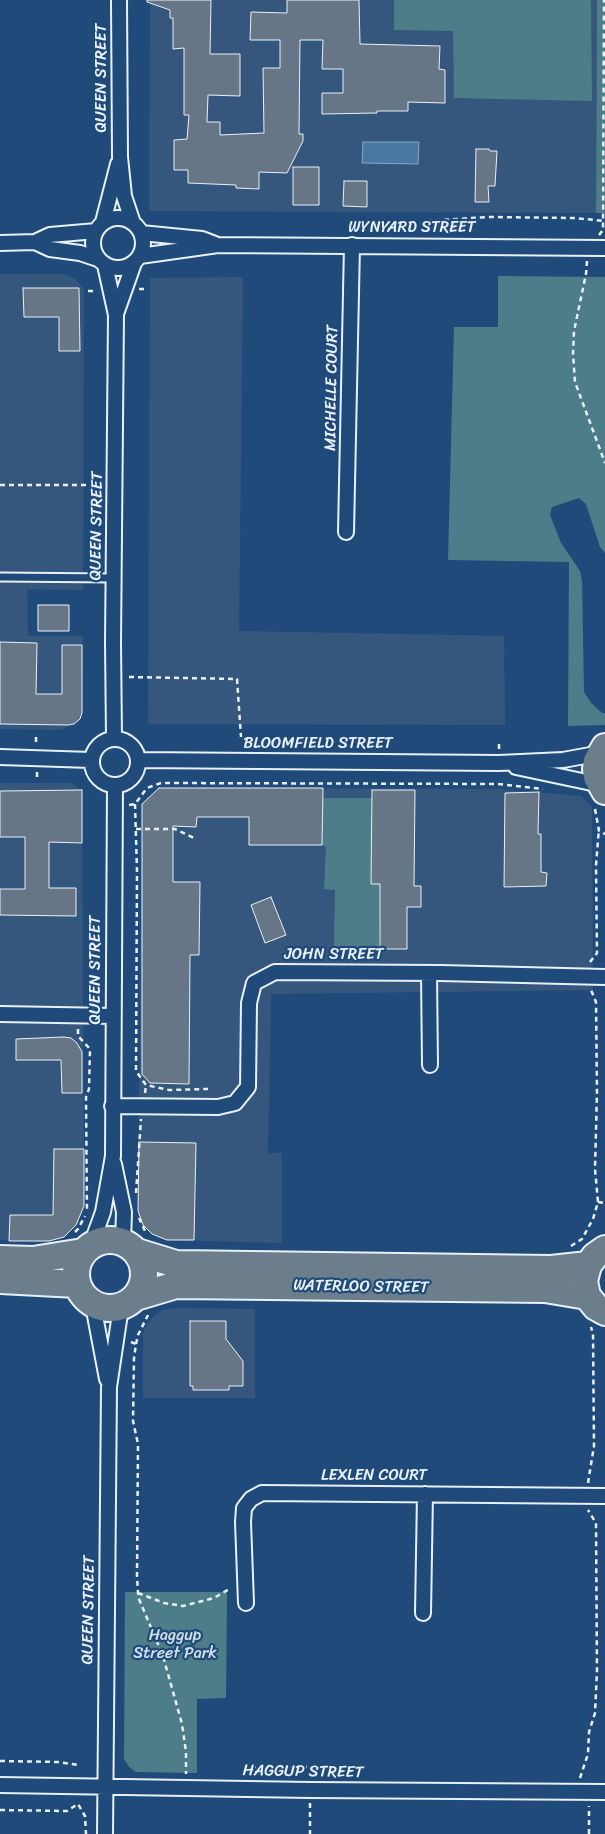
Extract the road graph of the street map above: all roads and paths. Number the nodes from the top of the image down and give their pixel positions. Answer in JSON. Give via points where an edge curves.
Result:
{"nodes":[{"id":1,"x":119,"y":0,"type":"edge"},
{"id":2,"x":120,"y":156,"type":"junction"},
{"id":3,"x":426,"y":221,"type":"dead end"},
{"id":4,"x":605,"y":221,"type":"edge"},
{"id":5,"x":100,"y":227,"type":"junction"},
{"id":6,"x":137,"y":228,"type":"junction"},
{"id":7,"x":35,"y":242,"type":"junction"},
{"id":8,"x":0,"y":243,"type":"edge"},
{"id":9,"x":218,"y":245,"type":"junction"},
{"id":10,"x":352,"y":245,"type":"junction"},
{"id":11,"x":602,"y":248,"type":"edge"},
{"id":12,"x":137,"y":259,"type":"junction"},
{"id":13,"x":101,"y":262,"type":"junction"},
{"id":14,"x":116,"y":315,"type":"junction"},
{"id":15,"x":0,"y":485,"type":"edge"},
{"id":16,"x":88,"y":485,"type":"dead end"},
{"id":17,"x":346,"y":532,"type":"dead end"},
{"id":18,"x":0,"y":577,"type":"edge"},
{"id":19,"x":113,"y":578,"type":"junction"},
{"id":20,"x":129,"y":677,"type":"dead end"},
{"id":21,"x":241,"y":737,"type":"dead end"},
{"id":22,"x":114,"y":738,"type":"junction"},
{"id":23,"x":603,"y":750,"type":"edge"},
{"id":24,"x":0,"y":758,"type":"edge"},
{"id":25,"x":91,"y":760,"type":"junction"},
{"id":26,"x":138,"y":760,"type":"junction"},
{"id":27,"x":499,"y":763,"type":"junction"},
{"id":28,"x":115,"y":785,"type":"junction"},
{"id":29,"x":544,"y":789,"type":"dead end"},
{"id":30,"x":600,"y":794,"type":"edge"},
{"id":31,"x":135,"y":804,"type":"junction"},
{"id":32,"x":129,"y":805,"type":"dead end"},
{"id":33,"x":599,"y":828,"type":"junction"},
{"id":34,"x":136,"y":829,"type":"junction"},
{"id":35,"x":605,"y":834,"type":"edge"},
{"id":36,"x":194,"y":838,"type":"dead end"},
{"id":37,"x":429,"y":973,"type":"junction"},
{"id":38,"x":588,"y":976,"type":"junction"},
{"id":39,"x":605,"y":976,"type":"edge"},
{"id":40,"x":0,"y":1014,"type":"edge"},
{"id":41,"x":77,"y":1016,"type":"junction"},
{"id":42,"x":113,"y":1016,"type":"junction"},
{"id":43,"x":430,"y":1065,"type":"dead end"},
{"id":44,"x":146,"y":1085,"type":"junction"},
{"id":45,"x":208,"y":1090,"type":"dead end"},
{"id":46,"x":112,"y":1106,"type":"junction"},
{"id":47,"x":143,"y":1106,"type":"junction"},
{"id":48,"x":113,"y":1156,"type":"junction"},
{"id":49,"x":136,"y":1198,"type":"dead end"},
{"id":50,"x":598,"y":1202,"type":"junction"},
{"id":51,"x":605,"y":1203,"type":"edge"},
{"id":52,"x":137,"y":1212,"type":"dead end"},
{"id":53,"x":82,"y":1244,"type":"junction"},
{"id":54,"x":137,"y":1244,"type":"junction"},
{"id":55,"x":569,"y":1247,"type":"dead end"},
{"id":56,"x":596,"y":1257,"type":"edge"},
{"id":57,"x":0,"y":1259,"type":"edge"},
{"id":58,"x":0,"y":1280,"type":"edge"},
{"id":59,"x":77,"y":1284,"type":"junction"},
{"id":60,"x":93,"y":1305,"type":"junction"},
{"id":61,"x":136,"y":1305,"type":"junction"},
{"id":62,"x":594,"y":1311,"type":"edge"},
{"id":63,"x":115,"y":1342,"type":"junction"},
{"id":64,"x":136,"y":1344,"type":"junction"},
{"id":65,"x":109,"y":1387,"type":"junction"},
{"id":66,"x":425,"y":1494,"type":"junction"},
{"id":67,"x":585,"y":1496,"type":"junction"},
{"id":68,"x":605,"y":1496,"type":"edge"},
{"id":69,"x":246,"y":1580,"type":"junction"},
{"id":70,"x":138,"y":1593,"type":"junction"},
{"id":71,"x":246,"y":1603,"type":"dead end"},
{"id":72,"x":423,"y":1612,"type":"dead end"},
{"id":73,"x":0,"y":1762,"type":"edge"},
{"id":74,"x":79,"y":1765,"type":"dead end"},
{"id":75,"x":251,"y":1767,"type":"dead end"},
{"id":76,"x":307,"y":1767,"type":"dead end"},
{"id":77,"x":0,"y":1786,"type":"edge"},
{"id":78,"x":104,"y":1788,"type":"junction"},
{"id":79,"x":186,"y":1788,"type":"junction"},
{"id":80,"x":310,"y":1790,"type":"junction"},
{"id":81,"x":589,"y":1792,"type":"junction"},
{"id":82,"x":605,"y":1792,"type":"edge"},
{"id":83,"x":0,"y":1810,"type":"edge"},
{"id":84,"x":86,"y":1834,"type":"edge"},
{"id":85,"x":105,"y":1834,"type":"edge"},
{"id":86,"x":310,"y":1834,"type":"edge"},
{"id":87,"x":589,"y":1834,"type":"edge"}],
"edges":[{"from":1,"to":2,"type":"street","name":"QUEEN STREET"},
{"from":2,"to":5,"type":"street","name":"QUEEN STREET"},
{"from":2,"to":6,"type":"street","name":"QUEEN STREET","via":[[124,196]]},
{"from":3,"to":4,"type":"path","via":[[488,217]]},
{"from":5,"to":6,"type":"street","via":[[119,218]]},
{"from":5,"to":7,"type":"street","via":[[50,235]]},
{"from":5,"to":13,"type":"street","via":[[92,242]]},
{"from":6,"to":9,"type":"street","name":"WYNYARD STREET"},
{"from":6,"to":12,"type":"street","via":[[143,241]]},
{"from":7,"to":8,"type":"street"},
{"from":7,"to":13,"type":"street","via":[[80,253]]},
{"from":9,"to":10,"type":"street","name":"WYNYARD STREET"},
{"from":9,"to":12,"type":"street","name":"WYNYARD STREET"},
{"from":10,"to":11,"type":"street","name":"WYNYARD STREET"},
{"from":10,"to":17,"type":"street","name":"MICHELLE COURT"},
{"from":12,"to":13,"type":"street","via":[[120,269]]},
{"from":12,"to":14,"type":"street","name":"QUEEN STREET"},
{"from":13,"to":14,"type":"street","name":"QUEEN STREET"},
{"from":14,"to":19,"type":"street","name":"QUEEN STREET"},
{"from":15,"to":16,"type":"path"},
{"from":18,"to":19,"type":"lane"},
{"from":19,"to":22,"type":"street","name":"QUEEN STREET"},
{"from":20,"to":21,"type":"path","via":[[237,679]]},
{"from":22,"to":25,"type":"street","via":[[101,742]]},
{"from":22,"to":26,"type":"street","via":[[127,742]]},
{"from":23,"to":27,"type":"street","name":"BLOOMFIELD STREET","via":[[563,760]]},
{"from":23,"to":30,"type":"highway","via":[[596,769]]},
{"from":24,"to":25,"type":"street"},
{"from":25,"to":28,"type":"street","via":[[95,775]]},
{"from":26,"to":27,"type":"street","name":"BLOOMFIELD STREET"},
{"from":26,"to":28,"type":"street","via":[[129,780]]},
{"from":27,"to":30,"type":"street","name":"BLOOMFIELD STREET"},
{"from":28,"to":42,"type":"street","name":"QUEEN STREET"},
{"from":29,"to":31,"type":"path","via":[[498,784],[161,784],[147,788]]},
{"from":30,"to":33,"type":"path"},
{"from":31,"to":32,"type":"path"},
{"from":31,"to":34,"type":"path"},
{"from":33,"to":35,"type":"path"},
{"from":33,"to":38,"type":"path","via":[[597,953],[591,961]]},
{"from":34,"to":36,"type":"path","via":[[175,829]]},
{"from":34,"to":44,"type":"path","via":[[136,1071]]},
{"from":37,"to":38,"type":"street","name":"JOHN STREET"},
{"from":37,"to":43,"type":"street"},
{"from":37,"to":47,"type":"street","name":"JOHN STREET","via":[[275,972],[254,983],[249,1003],[248,1087],[235,1103],[218,1107]]},
{"from":38,"to":39,"type":"street","name":"JOHN STREET"},
{"from":38,"to":50,"type":"path","via":[[596,1002],[595,1168]]},
{"from":40,"to":41,"type":"street"},
{"from":41,"to":42,"type":"street"},
{"from":41,"to":53,"type":"path","via":[[78,1036],[90,1049],[86,1097],[87,1212],[78,1229]]},
{"from":42,"to":46,"type":"street","name":"QUEEN STREET"},
{"from":44,"to":45,"type":"path","via":[[168,1090]]},
{"from":44,"to":47,"type":"path"},
{"from":46,"to":47,"type":"street","name":"JOHN STREET"},
{"from":46,"to":48,"type":"street","name":"QUEEN STREET"},
{"from":47,"to":49,"type":"path"},
{"from":48,"to":53,"type":"street","name":"QUEEN STREET","via":[[103,1212]]},
{"from":48,"to":54,"type":"street","name":"QUEEN STREET","via":[[124,1212]]},
{"from":50,"to":51,"type":"path"},
{"from":50,"to":55,"type":"path","via":[[582,1239]]},
{"from":52,"to":54,"type":"path","via":[[145,1232]]},
{"from":53,"to":54,"type":"highway","via":[[107,1240]]},
{"from":53,"to":57,"type":"highway","via":[[33,1260]]},
{"from":53,"to":59,"type":"highway","via":[[75,1273]]},
{"from":54,"to":56,"type":"highway","name":"WATERLOO STREET","via":[[176,1264],[551,1269]]},
{"from":54,"to":61,"type":"highway","via":[[144,1280]]},
{"from":56,"to":62,"type":"highway","via":[[584,1281]]},
{"from":58,"to":59,"type":"highway"},
{"from":59,"to":60,"type":"highway","via":[[86,1300]]},
{"from":60,"to":61,"type":"highway","via":[[112,1309]]},
{"from":60,"to":65,"type":"street","name":"QUEEN STREET"},
{"from":61,"to":62,"type":"highway","name":"WATERLOO STREET","via":[[176,1285],[545,1289]]},
{"from":61,"to":63,"type":"street","name":"QUEEN STREET"},
{"from":61,"to":64,"type":"path","via":[[146,1317]]},
{"from":62,"to":67,"type":"path","via":[[594,1446]]},
{"from":63,"to":64,"type":"path"},
{"from":63,"to":65,"type":"street","name":"QUEEN STREET"},
{"from":64,"to":70,"type":"path","via":[[133,1421],[138,1444]]},
{"from":65,"to":78,"type":"street","name":"QUEEN STREET"},
{"from":66,"to":67,"type":"street","name":"LEXLEN COURT"},
{"from":66,"to":69,"type":"street","name":"LEXLEN COURT","via":[[262,1493],[244,1508]]},
{"from":66,"to":72,"type":"street"},
{"from":67,"to":68,"type":"street","name":"LEXLEN COURT"},
{"from":67,"to":81,"type":"path","via":[[585,1506],[596,1523],[597,1671],[588,1754],[580,1779]]},
{"from":69,"to":70,"type":"path","via":[[214,1598],[183,1606]]},
{"from":69,"to":71,"type":"street","name":"LEXLEN COURT"},
{"from":70,"to":79,"type":"path","via":[[163,1656],[182,1724]]},
{"from":73,"to":74,"type":"path"},
{"from":75,"to":76,"type":"path"},
{"from":77,"to":78,"type":"street","name":"HAGGUP STREET"},
{"from":78,"to":79,"type":"street","name":"HAGGUP STREET"},
{"from":78,"to":85,"type":"street","name":"QUEEN STREET"},
{"from":79,"to":80,"type":"street","name":"HAGGUP STREET"},
{"from":80,"to":81,"type":"street","name":"HAGGUP STREET"},
{"from":80,"to":86,"type":"path"},
{"from":81,"to":82,"type":"street","name":"HAGGUP STREET"},
{"from":81,"to":87,"type":"path"},
{"from":83,"to":84,"type":"path","via":[[66,1811],[78,1804],[85,1816]]}]}
